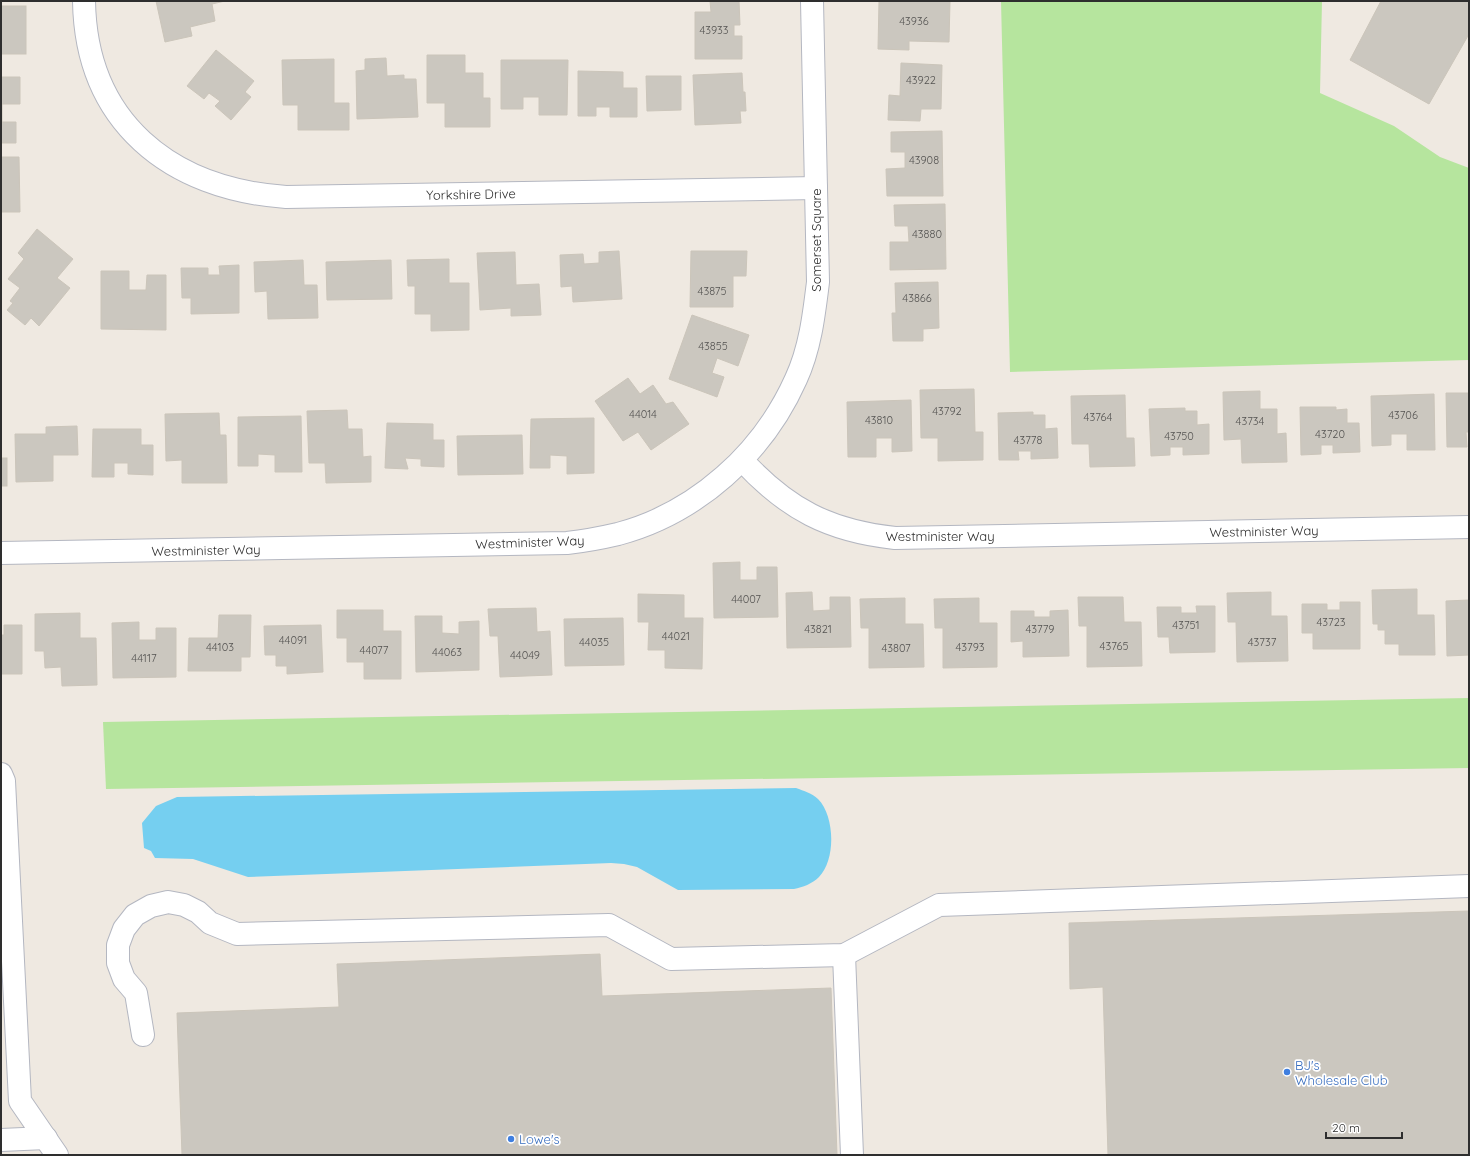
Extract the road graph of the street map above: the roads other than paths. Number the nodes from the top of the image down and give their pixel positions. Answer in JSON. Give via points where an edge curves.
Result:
{"nodes":[{"id":1,"x":84,"y":1,"type":"edge"},
{"id":2,"x":812,"y":1,"type":"edge"},
{"id":3,"x":816,"y":188,"type":"junction"},
{"id":4,"x":742,"y":460,"type":"junction"},
{"id":5,"x":1469,"y":527,"type":"edge"},
{"id":6,"x":1,"y":553,"type":"edge"},
{"id":7,"x":1,"y":774,"type":"edge"},
{"id":8,"x":1469,"y":886,"type":"edge"},
{"id":9,"x":844,"y":955,"type":"junction"},
{"id":10,"x":143,"y":1035,"type":"dead end"},
{"id":11,"x":1,"y":1140,"type":"edge"},
{"id":12,"x":52,"y":1147,"type":"edge"},
{"id":13,"x":852,"y":1155,"type":"edge"}],
"edges":[{"from":1,"to":3,"type":"street","name":"Yorkshire Drive","via":[[92,56],[105,92],[117,113],[140,140],[159,156],[189,174],[260,196]]},
{"from":2,"to":3,"type":"street","name":"Somerset Square"},
{"from":3,"to":4,"type":"street","name":"Somerset Square","via":[[818,282],[808,344],[783,406],[761,439]]},
{"from":4,"to":5,"type":"street","name":"Westminister Way","via":[[777,494],[811,516],[848,530],[895,538]]},
{"from":4,"to":6,"type":"street","name":"Westminister Way","via":[[710,489],[662,518],[620,533],[574,542]]},
{"from":7,"to":12,"type":"street","via":[[4,781],[20,1102]]},
{"from":8,"to":9,"type":"street","via":[[939,905]]},
{"from":9,"to":10,"type":"street","via":[[671,959],[609,925],[236,934],[210,923],[198,912],[184,905],[168,902],[151,906],[135,914],[124,928],[118,945],[118,963],[124,979],[136,993]]},
{"from":9,"to":13,"type":"street"},
{"from":11,"to":12,"type":"street"}]}
